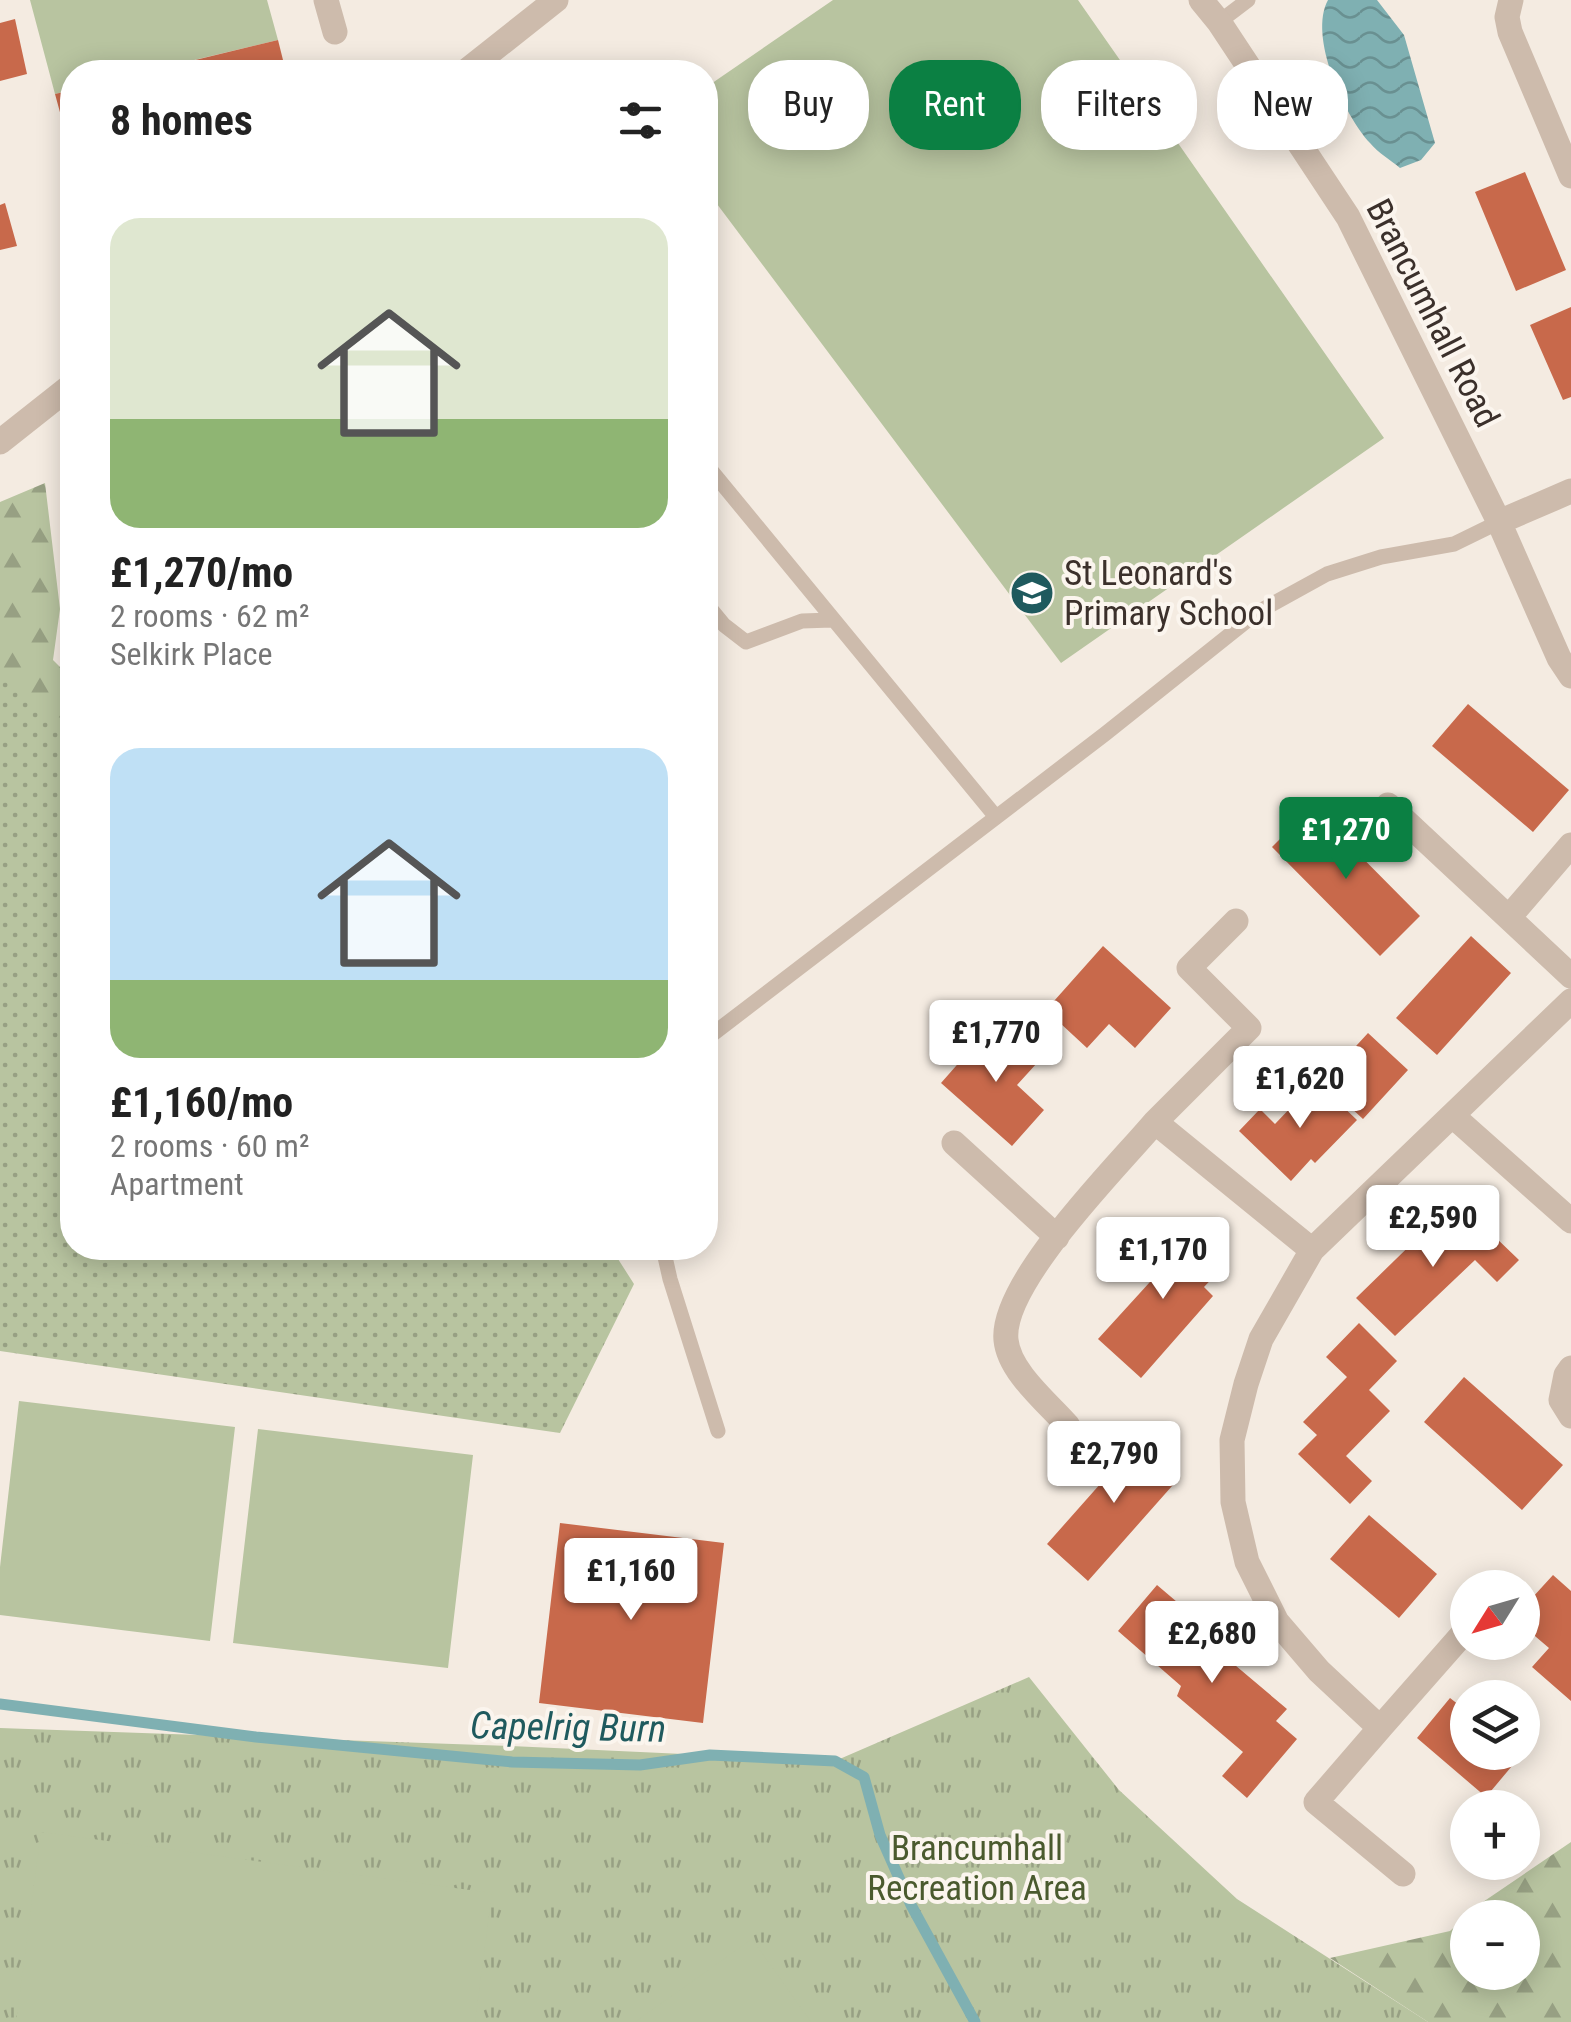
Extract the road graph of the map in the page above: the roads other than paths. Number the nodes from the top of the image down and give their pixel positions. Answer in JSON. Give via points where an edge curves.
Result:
{"nodes":[{"id":1,"x":326,"y":0,"type":"edge"},
{"id":2,"x":556,"y":0,"type":"edge"},
{"id":3,"x":1201,"y":0,"type":"edge"},
{"id":4,"x":1248,"y":0,"type":"edge"},
{"id":5,"x":1511,"y":0,"type":"edge"},
{"id":6,"x":1219,"y":22,"type":"junction"},
{"id":7,"x":334,"y":32,"type":"dead end"},
{"id":8,"x":481,"y":60,"type":"edge"},
{"id":9,"x":1571,"y":176,"type":"edge"},
{"id":10,"x":60,"y":394,"type":"edge"},
{"id":11,"x":0,"y":442,"type":"edge"},
{"id":12,"x":718,"y":478,"type":"edge"},
{"id":13,"x":1571,"y":491,"type":"edge"},
{"id":14,"x":1499,"y":522,"type":"junction"},
{"id":15,"x":718,"y":618,"type":"edge"},
{"id":16,"x":832,"y":620,"type":"junction"},
{"id":17,"x":1571,"y":676,"type":"edge"},
{"id":18,"x":1388,"y":805,"type":"dead end"},
{"id":19,"x":996,"y":817,"type":"junction"},
{"id":20,"x":1571,"y":844,"type":"edge"},
{"id":21,"x":1510,"y":916,"type":"junction"},
{"id":22,"x":1236,"y":920,"type":"dead end"},
{"id":23,"x":1571,"y":976,"type":"edge"},
{"id":24,"x":1571,"y":1001,"type":"edge"},
{"id":25,"x":718,"y":1030,"type":"edge"},
{"id":26,"x":1454,"y":1117,"type":"junction"},
{"id":27,"x":1155,"y":1122,"type":"junction"},
{"id":28,"x":954,"y":1143,"type":"dead end"},
{"id":29,"x":1571,"y":1221,"type":"edge"},
{"id":30,"x":1057,"y":1237,"type":"junction"},
{"id":31,"x":1312,"y":1250,"type":"junction"},
{"id":32,"x":666,"y":1260,"type":"edge"},
{"id":33,"x":1571,"y":1368,"type":"edge"},
{"id":34,"x":1571,"y":1416,"type":"edge"},
{"id":35,"x":1068,"y":1426,"type":"dead end"},
{"id":36,"x":718,"y":1431,"type":"dead end"},
{"id":37,"x":1450,"y":1648,"type":"edge"},
{"id":38,"x":1380,"y":1728,"type":"junction"},
{"id":39,"x":1403,"y":1874,"type":"dead end"}],
"edges":[{"from":1,"to":7,"type":"street"},
{"from":2,"to":8,"type":"street"},
{"from":3,"to":6,"type":"street","name":"Brancumhall Road"},
{"from":4,"to":6,"type":"lane"},
{"from":5,"to":9,"type":"street","via":[[1510,32]]},
{"from":6,"to":14,"type":"street","name":"Brancumhall Road","via":[[1348,217]]},
{"from":10,"to":11,"type":"street"},
{"from":12,"to":16,"type":"lane"},
{"from":13,"to":14,"type":"street"},
{"from":14,"to":17,"type":"street","name":"Brancumhall Road"},
{"from":14,"to":19,"type":"lane","via":[[1454,544],[1327,574],[1258,612]]},
{"from":15,"to":16,"type":"lane","via":[[746,642],[802,621]]},
{"from":16,"to":19,"type":"lane"},
{"from":18,"to":21,"type":"street"},
{"from":19,"to":25,"type":"lane"},
{"from":20,"to":21,"type":"street"},
{"from":21,"to":23,"type":"street"},
{"from":22,"to":27,"type":"street","via":[[1189,968],[1249,1028]]},
{"from":24,"to":26,"type":"street"},
{"from":26,"to":29,"type":"street"},
{"from":26,"to":31,"type":"street"},
{"from":27,"to":30,"type":"street"},
{"from":27,"to":31,"type":"street"},
{"from":28,"to":30,"type":"street"},
{"from":30,"to":35,"type":"street","via":[[1012,1305],[1006,1340],[1018,1368]]},
{"from":31,"to":38,"type":"street","via":[[1261,1339],[1246,1384],[1232,1440],[1233,1502],[1246,1562],[1277,1622]]},
{"from":32,"to":36,"type":"lane"},
{"from":33,"to":34,"type":"street","via":[[1562,1400]]},
{"from":37,"to":38,"type":"street"},
{"from":38,"to":39,"type":"street","via":[[1316,1802]]}]}
